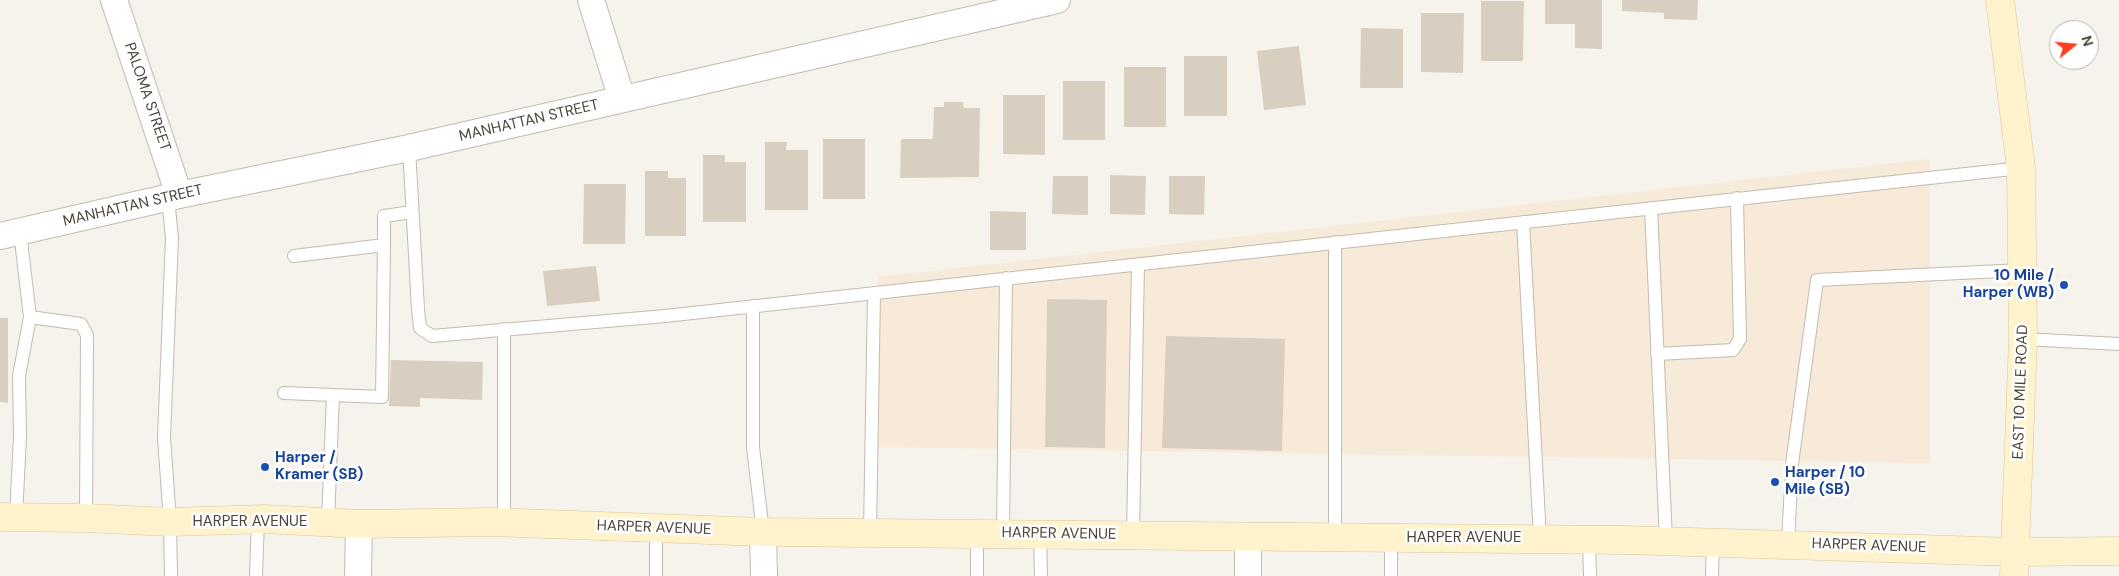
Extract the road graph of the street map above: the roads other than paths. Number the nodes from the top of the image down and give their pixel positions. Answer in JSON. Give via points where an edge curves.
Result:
{"nodes":[{"id":1,"x":114,"y":0,"type":"edge"},
{"id":2,"x":591,"y":0,"type":"edge"},
{"id":3,"x":1057,"y":0,"type":"edge"},
{"id":4,"x":2000,"y":0,"type":"edge"},
{"id":5,"x":622,"y":99,"type":"junction"},
{"id":6,"x":409,"y":148,"type":"junction"},
{"id":7,"x":2021,"y":168,"type":"junction"},
{"id":8,"x":173,"y":197,"type":"junction"},
{"id":9,"x":1737,"y":198,"type":"junction"},
{"id":10,"x":1651,"y":208,"type":"junction"},
{"id":11,"x":412,"y":212,"type":"junction"},
{"id":12,"x":1523,"y":222,"type":"junction"},
{"id":13,"x":10,"y":234,"type":"edge"},
{"id":14,"x":1335,"y":242,"type":"junction"},
{"id":15,"x":384,"y":245,"type":"junction"},
{"id":16,"x":294,"y":256,"type":"dead end"},
{"id":17,"x":1138,"y":264,"type":"junction"},
{"id":18,"x":2022,"y":270,"type":"junction"},
{"id":19,"x":1006,"y":278,"type":"junction"},
{"id":20,"x":874,"y":293,"type":"junction"},
{"id":21,"x":753,"y":306,"type":"junction"},
{"id":22,"x":30,"y":317,"type":"junction"},
{"id":23,"x":504,"y":329,"type":"junction"},
{"id":24,"x":2024,"y":339,"type":"junction"},
{"id":25,"x":2119,"y":344,"type":"edge"},
{"id":26,"x":1657,"y":354,"type":"junction"},
{"id":27,"x":284,"y":394,"type":"dead end"},
{"id":28,"x":333,"y":395,"type":"junction"},
{"id":29,"x":8,"y":517,"type":"edge"},
{"id":30,"x":86,"y":518,"type":"junction"},
{"id":31,"x":258,"y":519,"type":"junction"},
{"id":32,"x":170,"y":522,"type":"junction"},
{"id":33,"x":328,"y":522,"type":"junction"},
{"id":34,"x":504,"y":522,"type":"junction"},
{"id":35,"x":359,"y":524,"type":"junction"},
{"id":36,"x":656,"y":528,"type":"junction"},
{"id":37,"x":763,"y":532,"type":"junction"},
{"id":38,"x":870,"y":532,"type":"junction"},
{"id":39,"x":990,"y":534,"type":"junction"},
{"id":40,"x":1040,"y":534,"type":"junction"},
{"id":41,"x":1133,"y":535,"type":"junction"},
{"id":42,"x":1248,"y":537,"type":"junction"},
{"id":43,"x":1335,"y":538,"type":"junction"},
{"id":44,"x":1391,"y":538,"type":"junction"},
{"id":45,"x":1540,"y":538,"type":"junction"},
{"id":46,"x":1589,"y":539,"type":"junction"},
{"id":47,"x":1666,"y":540,"type":"junction"},
{"id":48,"x":1713,"y":541,"type":"junction"},
{"id":49,"x":1788,"y":543,"type":"junction"},
{"id":50,"x":2119,"y":551,"type":"edge"},
{"id":51,"x":2015,"y":564,"type":"edge"},
{"id":52,"x":171,"y":576,"type":"edge"},
{"id":53,"x":256,"y":576,"type":"edge"},
{"id":54,"x":358,"y":576,"type":"edge"},
{"id":55,"x":656,"y":576,"type":"edge"},
{"id":56,"x":764,"y":576,"type":"edge"},
{"id":57,"x":977,"y":576,"type":"edge"},
{"id":58,"x":1041,"y":576,"type":"edge"},
{"id":59,"x":1248,"y":576,"type":"edge"},
{"id":60,"x":1391,"y":576,"type":"edge"},
{"id":61,"x":1590,"y":576,"type":"edge"},
{"id":62,"x":1712,"y":576,"type":"edge"}],
"edges":[{"from":1,"to":8,"type":"street","name":"PALOMA STREET"},
{"from":2,"to":5,"type":"street"},
{"from":3,"to":5,"type":"street","name":"MANHATTAN STREET"},
{"from":4,"to":7,"type":"main road","name":"EAST 10 MILE ROAD"},
{"from":5,"to":6,"type":"street","name":"MANHATTAN STREET"},
{"from":6,"to":8,"type":"street","name":"MANHATTAN STREET"},
{"from":6,"to":11,"type":"lane"},
{"from":7,"to":9,"type":"lane"},
{"from":7,"to":18,"type":"main road","name":"EAST 10 MILE ROAD"},
{"from":8,"to":13,"type":"street","name":"MANHATTAN STREET"},
{"from":8,"to":32,"type":"lane","via":[[164,438]]},
{"from":9,"to":10,"type":"lane"},
{"from":9,"to":26,"type":"lane","via":[[1740,339],[1733,350]]},
{"from":10,"to":12,"type":"lane"},
{"from":10,"to":26,"type":"lane"},
{"from":11,"to":15,"type":"lane","via":[[384,216]]},
{"from":11,"to":23,"type":"lane","via":[[420,328],[432,336]]},
{"from":12,"to":14,"type":"lane"},
{"from":12,"to":45,"type":"lane"},
{"from":13,"to":22,"type":"lane"},
{"from":14,"to":17,"type":"lane"},
{"from":14,"to":43,"type":"lane"},
{"from":15,"to":16,"type":"lane"},
{"from":15,"to":28,"type":"lane","via":[[382,397]]},
{"from":17,"to":19,"type":"lane"},
{"from":17,"to":41,"type":"lane"},
{"from":18,"to":24,"type":"main road","name":"EAST 10 MILE ROAD"},
{"from":18,"to":49,"type":"lane","via":[[1817,280],[1792,464]]},
{"from":19,"to":20,"type":"lane"},
{"from":19,"to":39,"type":"lane"},
{"from":20,"to":21,"type":"lane"},
{"from":20,"to":38,"type":"lane"},
{"from":21,"to":23,"type":"lane"},
{"from":21,"to":37,"type":"lane","via":[[753,447]]},
{"from":22,"to":29,"type":"lane","via":[[18,376],[20,436]]},
{"from":22,"to":30,"type":"lane","via":[[81,324],[87,335]]},
{"from":23,"to":34,"type":"lane"},
{"from":24,"to":25,"type":"lane"},
{"from":24,"to":51,"type":"main road","name":"EAST 10 MILE ROAD"},
{"from":26,"to":47,"type":"lane"},
{"from":27,"to":28,"type":"lane"},
{"from":28,"to":33,"type":"lane"},
{"from":29,"to":30,"type":"main road","name":"HARPER AVENUE"},
{"from":30,"to":32,"type":"main road","name":"HARPER AVENUE"},
{"from":31,"to":32,"type":"main road","name":"HARPER AVENUE"},
{"from":31,"to":33,"type":"main road","name":"HARPER AVENUE"},
{"from":31,"to":53,"type":"lane"},
{"from":32,"to":52,"type":"lane"},
{"from":33,"to":35,"type":"main road","name":"HARPER AVENUE"},
{"from":34,"to":35,"type":"main road","name":"HARPER AVENUE"},
{"from":34,"to":36,"type":"main road","name":"HARPER AVENUE"},
{"from":35,"to":54,"type":"street"},
{"from":36,"to":37,"type":"main road","name":"HARPER AVENUE"},
{"from":36,"to":55,"type":"lane"},
{"from":37,"to":38,"type":"main road","name":"HARPER AVENUE"},
{"from":37,"to":56,"type":"street"},
{"from":38,"to":39,"type":"main road","name":"HARPER AVENUE"},
{"from":39,"to":40,"type":"main road","name":"HARPER AVENUE"},
{"from":39,"to":57,"type":"lane"},
{"from":40,"to":41,"type":"main road","name":"HARPER AVENUE"},
{"from":40,"to":58,"type":"lane"},
{"from":41,"to":42,"type":"main road","name":"HARPER AVENUE"},
{"from":42,"to":43,"type":"main road","name":"HARPER AVENUE"},
{"from":42,"to":59,"type":"street"},
{"from":43,"to":44,"type":"main road","name":"HARPER AVENUE"},
{"from":44,"to":45,"type":"main road","name":"HARPER AVENUE"},
{"from":44,"to":60,"type":"lane"},
{"from":45,"to":46,"type":"main road","name":"HARPER AVENUE"},
{"from":46,"to":47,"type":"main road","name":"HARPER AVENUE"},
{"from":46,"to":61,"type":"lane"},
{"from":47,"to":48,"type":"main road","name":"HARPER AVENUE"},
{"from":48,"to":49,"type":"main road","name":"HARPER AVENUE"},
{"from":48,"to":62,"type":"lane"},
{"from":49,"to":51,"type":"main road","name":"HARPER AVENUE"},
{"from":50,"to":51,"type":"main road","name":"HARPER AVENUE"}]}
